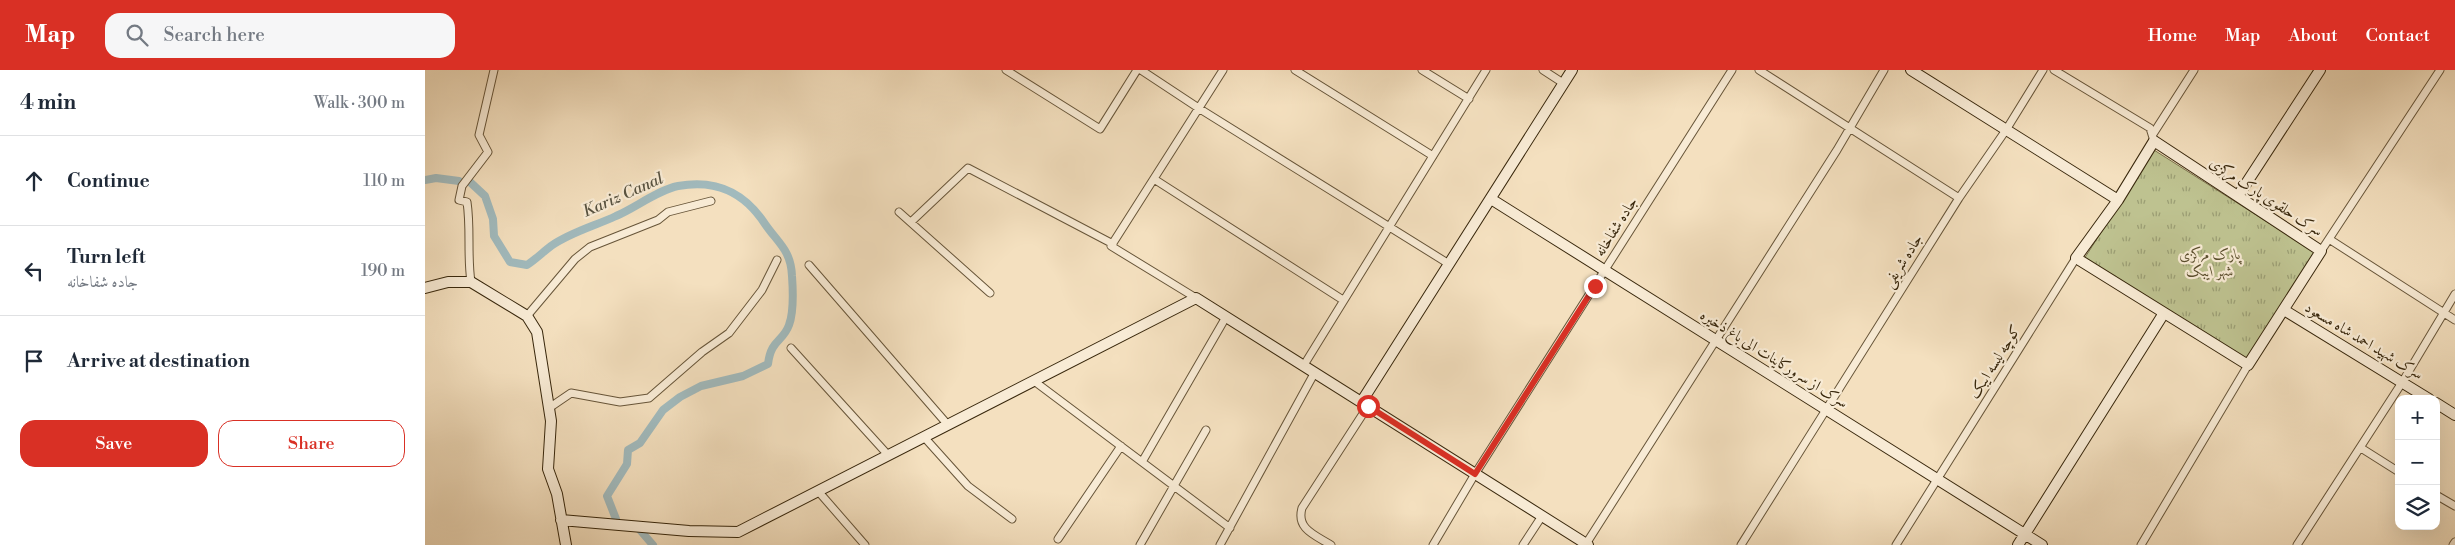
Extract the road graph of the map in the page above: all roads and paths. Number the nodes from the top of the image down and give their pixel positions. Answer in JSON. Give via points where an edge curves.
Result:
{"nodes":[{"id":1,"x":494,"y":70,"type":"edge"},
{"id":2,"x":1006,"y":70,"type":"edge"},
{"id":3,"x":1137,"y":70,"type":"edge"},
{"id":4,"x":1141,"y":70,"type":"edge"},
{"id":5,"x":1223,"y":70,"type":"edge"},
{"id":6,"x":1295,"y":70,"type":"edge"},
{"id":7,"x":1423,"y":70,"type":"edge"},
{"id":8,"x":1486,"y":70,"type":"edge"},
{"id":9,"x":1543,"y":70,"type":"edge"},
{"id":10,"x":1572,"y":70,"type":"edge"},
{"id":11,"x":1732,"y":70,"type":"edge"},
{"id":12,"x":1759,"y":70,"type":"edge"},
{"id":13,"x":1883,"y":70,"type":"edge"},
{"id":14,"x":1911,"y":70,"type":"edge"},
{"id":15,"x":2043,"y":70,"type":"edge"},
{"id":16,"x":2055,"y":70,"type":"edge"},
{"id":17,"x":2194,"y":70,"type":"edge"},
{"id":18,"x":2320,"y":70,"type":"edge"},
{"id":19,"x":2440,"y":70,"type":"edge"},
{"id":20,"x":1563,"y":83,"type":"junction"},
{"id":21,"x":1469,"y":99,"type":"junction"},
{"id":22,"x":1199,"y":110,"type":"junction"},
{"id":23,"x":1849,"y":129,"type":"junction"},
{"id":24,"x":2006,"y":130,"type":"junction"},
{"id":25,"x":2154,"y":138,"type":"junction"},
{"id":26,"x":1433,"y":156,"type":"junction"},
{"id":27,"x":1155,"y":179,"type":"junction"},
{"id":28,"x":2238,"y":196,"type":"junction"},
{"id":29,"x":1959,"y":198,"type":"junction"},
{"id":30,"x":1491,"y":199,"type":"junction"},
{"id":31,"x":2117,"y":200,"type":"junction"},
{"id":32,"x":711,"y":202,"type":"dead end"},
{"id":33,"x":899,"y":212,"type":"dead end"},
{"id":34,"x":911,"y":222,"type":"junction"},
{"id":35,"x":1388,"y":227,"type":"junction"},
{"id":36,"x":2329,"y":239,"type":"junction"},
{"id":37,"x":1113,"y":244,"type":"junction"},
{"id":38,"x":2321,"y":251,"type":"junction"},
{"id":39,"x":2076,"y":258,"type":"junction"},
{"id":40,"x":777,"y":260,"type":"dead end"},
{"id":41,"x":1449,"y":264,"type":"junction"},
{"id":42,"x":809,"y":265,"type":"dead end"},
{"id":43,"x":1605,"y":270,"type":"junction"},
{"id":44,"x":471,"y":282,"type":"junction"},
{"id":45,"x":425,"y":288,"type":"edge"},
{"id":46,"x":990,"y":293,"type":"dead end"},
{"id":47,"x":2455,"y":294,"type":"edge"},
{"id":48,"x":1196,"y":298,"type":"junction"},
{"id":49,"x":1343,"y":300,"type":"junction"},
{"id":50,"x":2284,"y":310,"type":"junction"},
{"id":51,"x":2163,"y":313,"type":"junction"},
{"id":52,"x":2443,"y":313,"type":"junction"},
{"id":53,"x":527,"y":316,"type":"junction"},
{"id":54,"x":1226,"y":317,"type":"junction"},
{"id":55,"x":2455,"y":320,"type":"edge"},
{"id":56,"x":1715,"y":339,"type":"junction"},
{"id":57,"x":791,"y":348,"type":"dead end"},
{"id":58,"x":1304,"y":365,"type":"junction"},
{"id":59,"x":2248,"y":365,"type":"junction"},
{"id":60,"x":1315,"y":372,"type":"junction"},
{"id":61,"x":1034,"y":381,"type":"junction"},
{"id":62,"x":2403,"y":381,"type":"junction"},
{"id":63,"x":2423,"y":395,"type":"edge"},
{"id":64,"x":1365,"y":404,"type":"junction"},
{"id":65,"x":2440,"y":406,"type":"edge"},
{"id":66,"x":549,"y":408,"type":"junction"},
{"id":67,"x":1827,"y":410,"type":"junction"},
{"id":68,"x":2455,"y":415,"type":"edge"},
{"id":69,"x":948,"y":425,"type":"junction"},
{"id":70,"x":1206,"y":430,"type":"dead end"},
{"id":71,"x":924,"y":437,"type":"junction"},
{"id":72,"x":1121,"y":446,"type":"junction"},
{"id":73,"x":2361,"y":448,"type":"junction"},
{"id":74,"x":888,"y":455,"type":"junction"},
{"id":75,"x":1142,"y":462,"type":"junction"},
{"id":76,"x":2395,"y":469,"type":"edge"},
{"id":77,"x":1475,"y":474,"type":"junction"},
{"id":78,"x":1938,"y":479,"type":"junction"},
{"id":79,"x":1173,"y":485,"type":"junction"},
{"id":80,"x":819,"y":491,"type":"junction"},
{"id":81,"x":2440,"y":497,"type":"edge"},
{"id":82,"x":2455,"y":506,"type":"edge"},
{"id":83,"x":1542,"y":516,"type":"junction"},
{"id":84,"x":1012,"y":519,"type":"dead end"},
{"id":85,"x":561,"y":520,"type":"junction"},
{"id":86,"x":1230,"y":528,"type":"junction"},
{"id":87,"x":2025,"y":534,"type":"junction"},
{"id":88,"x":1057,"y":539,"type":"dead end"},
{"id":89,"x":1587,"y":544,"type":"edge"},
{"id":90,"x":567,"y":545,"type":"edge"},
{"id":91,"x":865,"y":545,"type":"edge"},
{"id":92,"x":1140,"y":545,"type":"edge"},
{"id":93,"x":1220,"y":545,"type":"edge"},
{"id":94,"x":1331,"y":545,"type":"edge"},
{"id":95,"x":1433,"y":545,"type":"edge"},
{"id":96,"x":1523,"y":545,"type":"edge"},
{"id":97,"x":1741,"y":545,"type":"edge"},
{"id":98,"x":1896,"y":545,"type":"edge"},
{"id":99,"x":2018,"y":545,"type":"edge"},
{"id":100,"x":2042,"y":545,"type":"edge"},
{"id":101,"x":2141,"y":545,"type":"edge"},
{"id":102,"x":2297,"y":545,"type":"edge"}],
"edges":[{"from":1,"to":44,"type":"street","via":[[479,135],[488,152],[462,186],[459,200],[467,202]]},
{"from":2,"to":3,"type":"street","via":[[1100,129]]},
{"from":4,"to":22,"type":"street"},
{"from":5,"to":22,"type":"street"},
{"from":6,"to":26,"type":"street"},
{"from":7,"to":21,"type":"street"},
{"from":8,"to":21,"type":"street"},
{"from":9,"to":20,"type":"street"},
{"from":10,"to":20,"type":"street"},
{"from":11,"to":43,"type":"street","name":"جاده شفاخانه"},
{"from":12,"to":23,"type":"street"},
{"from":13,"to":23,"type":"street"},
{"from":14,"to":24,"type":"street"},
{"from":15,"to":24,"type":"street","name":"جاده شریفی"},
{"from":16,"to":25,"type":"street","via":[[2149,128]]},
{"from":17,"to":25,"type":"street"},
{"from":18,"to":28,"type":"street"},
{"from":19,"to":36,"type":"street"},
{"from":20,"to":30,"type":"street"},
{"from":21,"to":26,"type":"street"},
{"from":22,"to":27,"type":"street"},
{"from":22,"to":35,"type":"street"},
{"from":23,"to":29,"type":"street"},
{"from":23,"to":56,"type":"street"},
{"from":24,"to":29,"type":"street","name":"جاده شریفی"},
{"from":24,"to":31,"type":"street"},
{"from":25,"to":28,"type":"street","name":"سرک حلقوی پارک مرکزی"},
{"from":25,"to":31,"type":"street"},
{"from":26,"to":35,"type":"street"},
{"from":27,"to":37,"type":"street"},
{"from":27,"to":49,"type":"street"},
{"from":28,"to":38,"type":"street","name":"سرک حلقوی پارک مرکزی"},
{"from":29,"to":67,"type":"street","name":"جاده شریفی"},
{"from":30,"to":41,"type":"street"},
{"from":30,"to":43,"type":"street","name":"سرک از سرورکاینات الی باغ ذخیره"},
{"from":31,"to":39,"type":"street"},
{"from":32,"to":53,"type":"street","via":[[668,212],[658,220],[590,248],[575,259]]},
{"from":33,"to":34,"type":"street"},
{"from":34,"to":37,"type":"street","via":[[969,168]]},
{"from":34,"to":46,"type":"street"},
{"from":35,"to":41,"type":"street"},
{"from":35,"to":49,"type":"street"},
{"from":36,"to":38,"type":"street"},
{"from":36,"to":52,"type":"street"},
{"from":37,"to":48,"type":"street","via":[[1111,246]]},
{"from":38,"to":50,"type":"street","name":"سرک حلقوی پارک مرکزی"},
{"from":39,"to":51,"type":"street"},
{"from":39,"to":78,"type":"street","name":"کوچه لیسه ایبک"},
{"from":40,"to":66,"type":"street","via":[[763,290],[729,333],[649,398],[620,402],[571,393]]},
{"from":41,"to":64,"type":"street"},
{"from":42,"to":69,"type":"street"},
{"from":43,"to":56,"type":"street","name":"سرک از سرورکاینات الی باغ ذخیره"},
{"from":43,"to":77,"type":"street","name":"جاده شفاخانه"},
{"from":44,"to":45,"type":"street","via":[[448,282]]},
{"from":44,"to":53,"type":"street"},
{"from":47,"to":52,"type":"street"},
{"from":48,"to":54,"type":"street"},
{"from":48,"to":61,"type":"street"},
{"from":49,"to":58,"type":"street"},
{"from":50,"to":59,"type":"street","name":"سرک حلقوی پارک مرکزی"},
{"from":50,"to":62,"type":"street","name":"سرک شهید احمد شاه مسعود"},
{"from":51,"to":59,"type":"street"},
{"from":51,"to":87,"type":"street"},
{"from":52,"to":55,"type":"street"},
{"from":52,"to":62,"type":"street"},
{"from":53,"to":66,"type":"street","via":[[537,332]]},
{"from":54,"to":58,"type":"street"},
{"from":54,"to":75,"type":"street"},
{"from":56,"to":67,"type":"street","name":"سرک از سرورکاینات الی باغ ذخیره"},
{"from":56,"to":89,"type":"street"},
{"from":57,"to":74,"type":"street"},
{"from":58,"to":60,"type":"street"},
{"from":59,"to":101,"type":"street"},
{"from":60,"to":64,"type":"street"},
{"from":60,"to":86,"type":"street"},
{"from":61,"to":69,"type":"street"},
{"from":61,"to":72,"type":"street"},
{"from":62,"to":63,"type":"street","name":"سرک شهید احمد شاه مسعود"},
{"from":62,"to":73,"type":"street"},
{"from":64,"to":77,"type":"street"},
{"from":64,"to":94,"type":"street","via":[[1299,517],[1303,526]]},
{"from":65,"to":68,"type":"street"},
{"from":66,"to":85,"type":"street","via":[[548,469]]},
{"from":67,"to":78,"type":"street","name":"سرک از سرورکاینات الی باغ ذخیره"},
{"from":67,"to":97,"type":"street","name":"جاده شریفی"},
{"from":69,"to":71,"type":"street"},
{"from":70,"to":79,"type":"street"},
{"from":71,"to":74,"type":"street"},
{"from":71,"to":84,"type":"street","via":[[968,486]]},
{"from":72,"to":75,"type":"street"},
{"from":72,"to":88,"type":"street"},
{"from":73,"to":76,"type":"street"},
{"from":73,"to":102,"type":"street"},
{"from":74,"to":80,"type":"street"},
{"from":75,"to":79,"type":"street"},
{"from":77,"to":83,"type":"street"},
{"from":77,"to":95,"type":"street","name":"جاده شفاخانه"},
{"from":78,"to":87,"type":"street","name":"سرک از سرورکاینات الی باغ ذخیره"},
{"from":78,"to":98,"type":"street","name":"کوچه لیسه ایبک"},
{"from":79,"to":86,"type":"street"},
{"from":79,"to":92,"type":"street"},
{"from":80,"to":85,"type":"street","via":[[738,532]]},
{"from":80,"to":91,"type":"street"},
{"from":81,"to":82,"type":"street"},
{"from":83,"to":89,"type":"street"},
{"from":83,"to":96,"type":"street"},
{"from":85,"to":90,"type":"street"},
{"from":86,"to":93,"type":"street"},
{"from":87,"to":99,"type":"street"},
{"from":87,"to":100,"type":"street","name":"سرک از سرورکاینات الی باغ ذخیره"}]}
